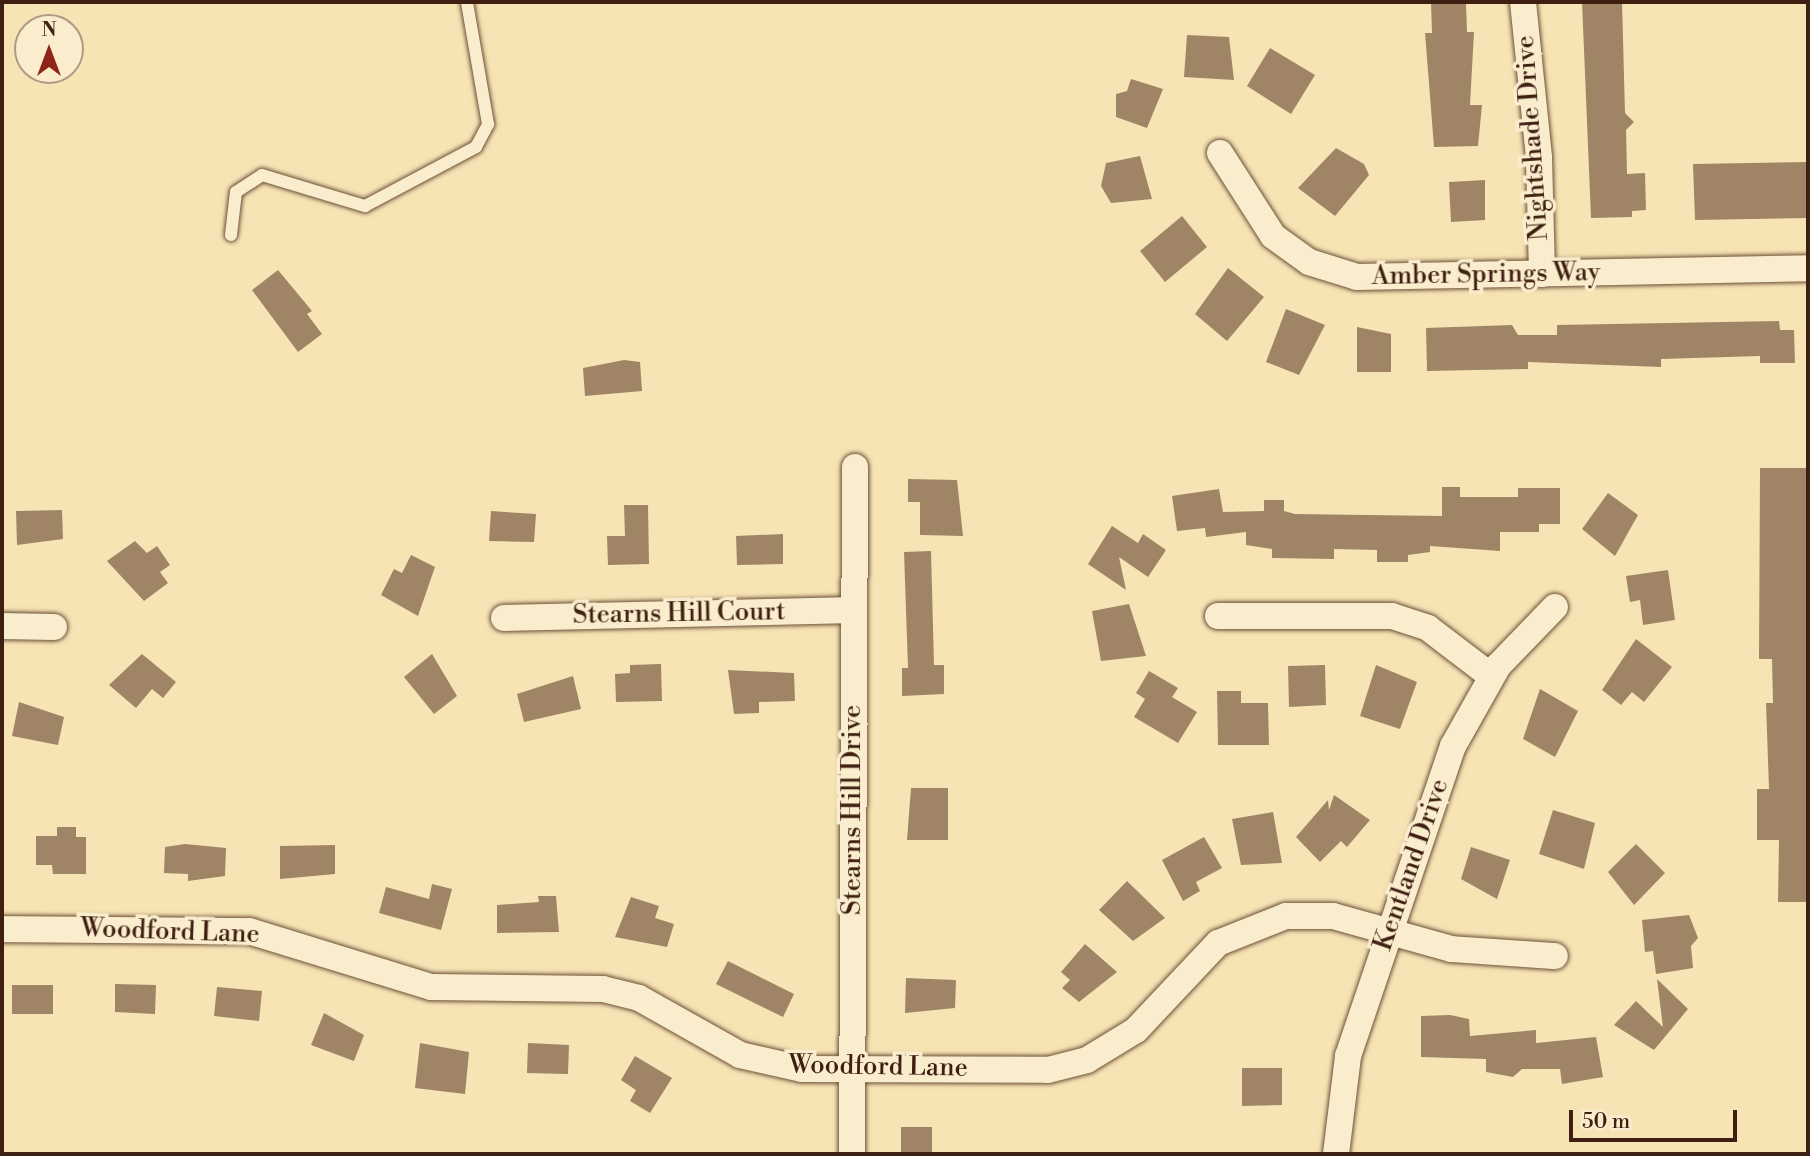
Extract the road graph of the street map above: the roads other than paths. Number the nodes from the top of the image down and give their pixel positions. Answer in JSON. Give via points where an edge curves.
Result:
{"nodes":[{"id":1,"x":467,"y":2,"type":"edge"},
{"id":2,"x":1523,"y":2,"type":"edge"},
{"id":3,"x":1220,"y":153,"type":"dead end"},
{"id":4,"x":231,"y":235,"type":"dead end"},
{"id":5,"x":1808,"y":268,"type":"edge"},
{"id":6,"x":1542,"y":274,"type":"junction"},
{"id":7,"x":855,"y":467,"type":"dead end"},
{"id":8,"x":1555,"y":607,"type":"dead end"},
{"id":9,"x":854,"y":610,"type":"junction"},
{"id":10,"x":1218,"y":615,"type":"dead end"},
{"id":11,"x":505,"y":618,"type":"dead end"},
{"id":12,"x":2,"y":626,"type":"edge"},
{"id":13,"x":54,"y":627,"type":"dead end"},
{"id":14,"x":1491,"y":676,"type":"junction"},
{"id":15,"x":2,"y":929,"type":"edge"},
{"id":16,"x":1389,"y":934,"type":"junction"},
{"id":17,"x":1555,"y":956,"type":"dead end"},
{"id":18,"x":852,"y":1069,"type":"junction"},
{"id":19,"x":852,"y":1154,"type":"edge"},
{"id":20,"x":1336,"y":1154,"type":"edge"}],
"edges":[{"from":1,"to":4,"type":"lane","via":[[488,124],[476,147],[365,206],[261,175],[236,192]]},
{"from":2,"to":6,"type":"street","name":"Nightshade Drive"},
{"from":3,"to":6,"type":"street","name":"Amber Springs Way","via":[[1267,229],[1326,268],[1376,279]]},
{"from":5,"to":6,"type":"street","name":"Amber Springs Way"},
{"from":7,"to":9,"type":"street","name":"Stearns Hill Drive"},
{"from":8,"to":14,"type":"street","name":"Kentland Drive"},
{"from":9,"to":11,"type":"street","name":"Stearns Hill Court"},
{"from":9,"to":18,"type":"street","name":"Stearns Hill Drive"},
{"from":10,"to":14,"type":"street","via":[[1392,615],[1428,628]]},
{"from":12,"to":13,"type":"street"},
{"from":14,"to":16,"type":"street","name":"Kentland Drive","via":[[1453,746]]},
{"from":15,"to":18,"type":"street","name":"Woodford Lane","via":[[249,931],[431,987],[603,989],[639,998],[760,1061]]},
{"from":16,"to":17,"type":"street","name":"Woodford Lane","via":[[1451,949]]},
{"from":16,"to":18,"type":"street","name":"Woodford Lane","via":[[1319,914],[1255,923],[1207,952],[1122,1042],[1060,1068]]},
{"from":16,"to":20,"type":"street","name":"Kentland Drive","via":[[1344,1073]]},
{"from":18,"to":19,"type":"street","name":"Stearns Hill Drive"}]}
